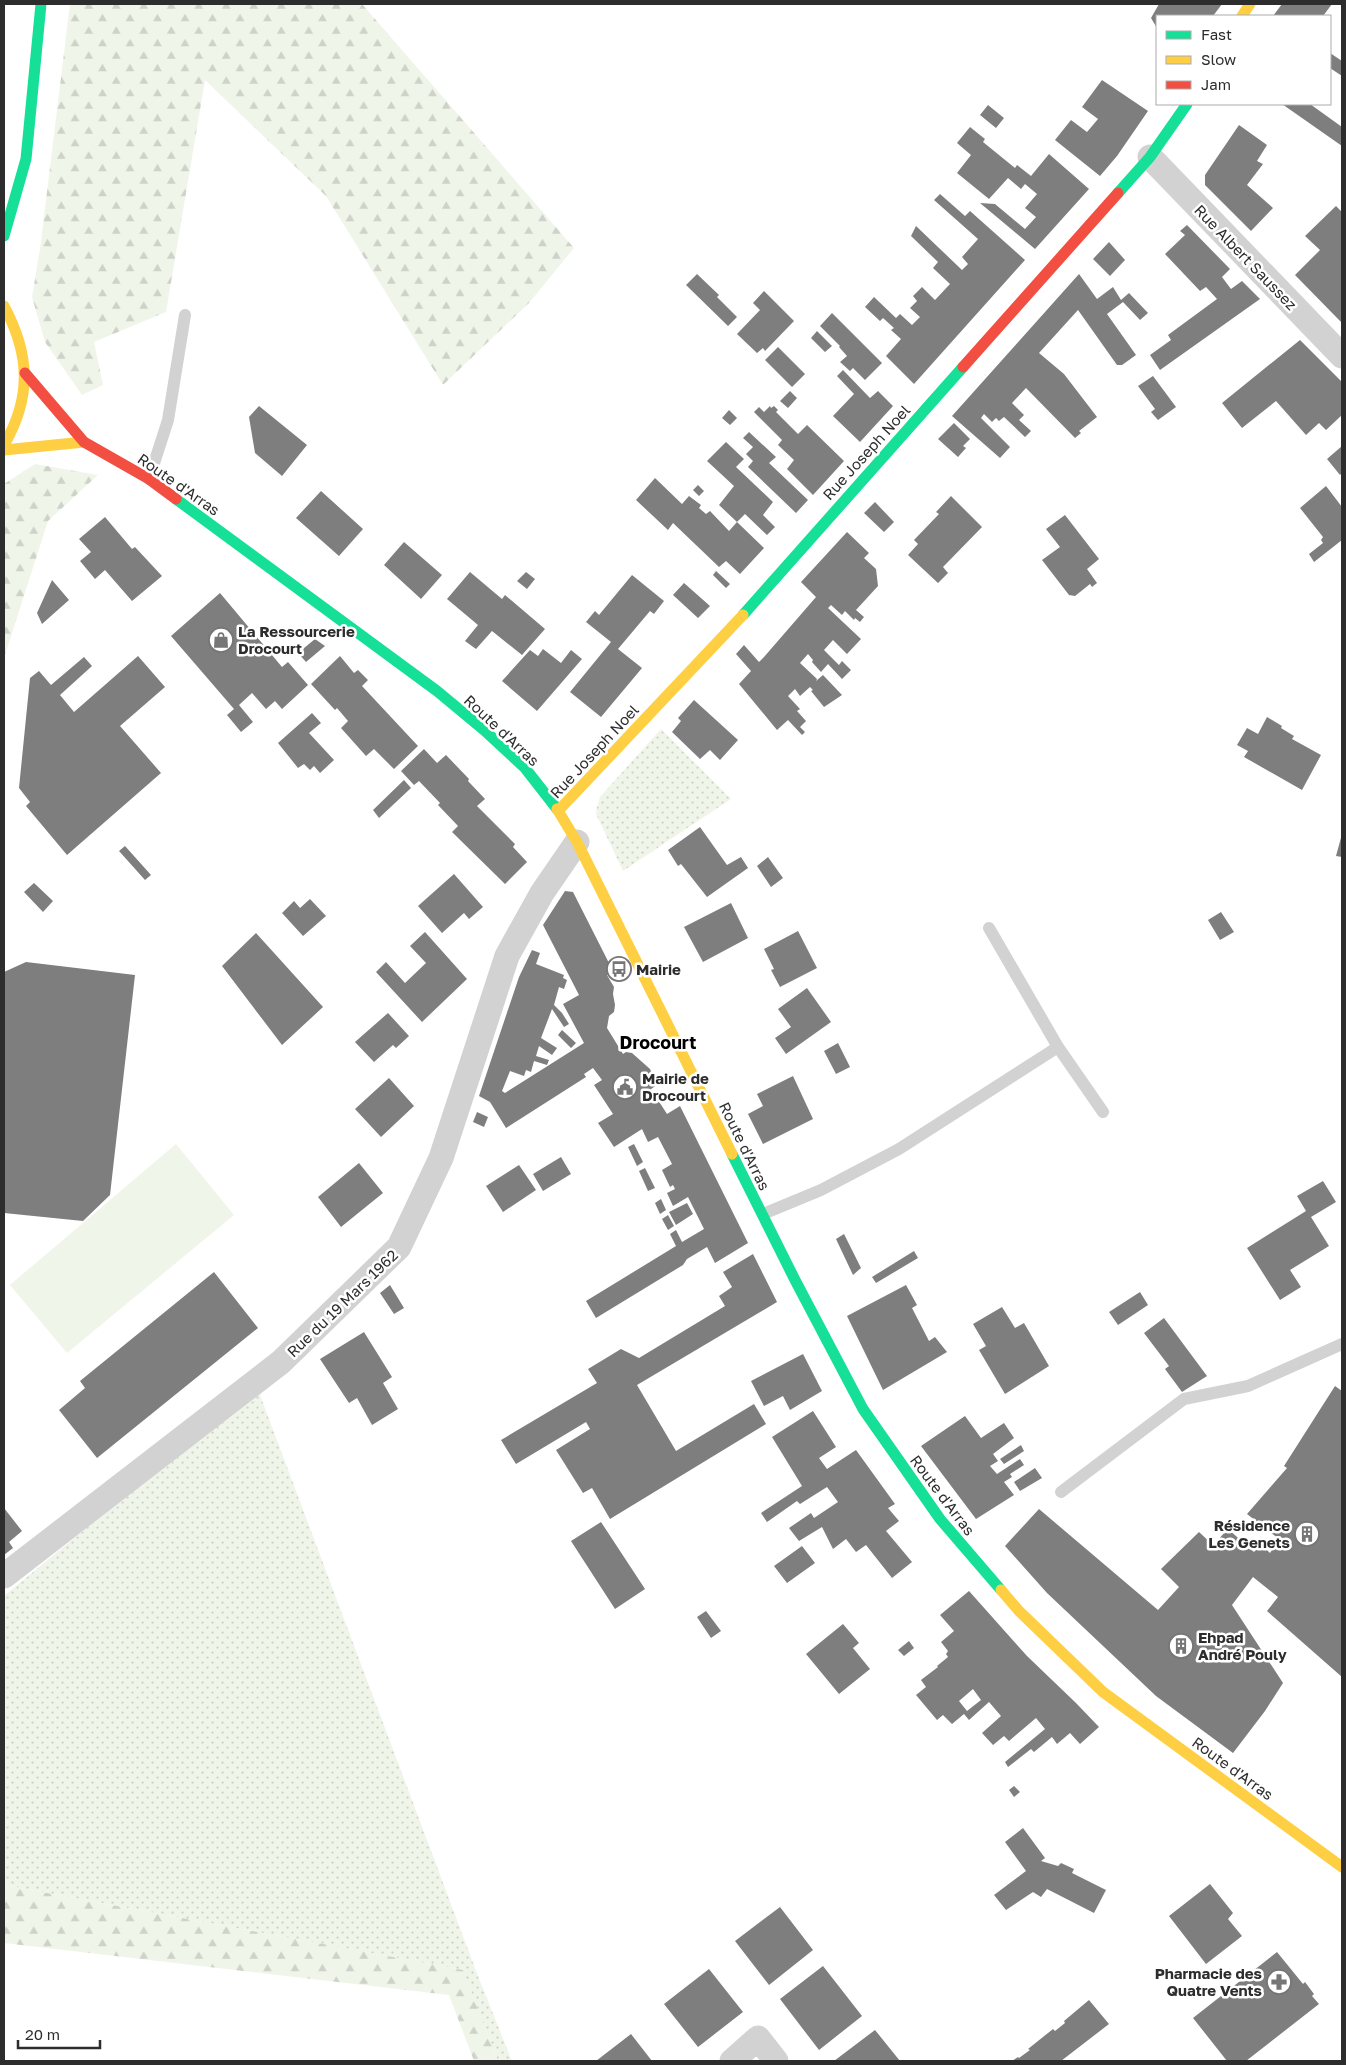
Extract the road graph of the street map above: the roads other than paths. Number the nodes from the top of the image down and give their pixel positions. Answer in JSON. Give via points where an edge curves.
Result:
{"nodes":[{"id":1,"x":41,"y":4,"type":"edge"},
{"id":2,"x":1250,"y":4,"type":"edge"},
{"id":3,"x":1243,"y":15,"type":"edge"},
{"id":4,"x":1186,"y":105,"type":"edge"},
{"id":5,"x":1150,"y":157,"type":"junction"},
{"id":6,"x":4,"y":236,"type":"edge"},
{"id":7,"x":4,"y":306,"type":"edge"},
{"id":8,"x":185,"y":314,"type":"dead end"},
{"id":9,"x":1342,"y":356,"type":"edge"},
{"id":10,"x":25,"y":373,"type":"junction"},
{"id":11,"x":84,"y":442,"type":"junction"},
{"id":12,"x":4,"y":445,"type":"edge"},
{"id":13,"x":4,"y":450,"type":"edge"},
{"id":14,"x":149,"y":479,"type":"junction"},
{"id":15,"x":558,"y":811,"type":"junction"},
{"id":16,"x":577,"y":842,"type":"junction"},
{"id":17,"x":989,"y":928,"type":"dead end"},
{"id":18,"x":1058,"y":1047,"type":"junction"},
{"id":19,"x":1103,"y":1112,"type":"dead end"},
{"id":20,"x":763,"y":1214,"type":"junction"},
{"id":21,"x":1342,"y":1344,"type":"edge"},
{"id":22,"x":1061,"y":1492,"type":"dead end"},
{"id":23,"x":4,"y":1576,"type":"edge"},
{"id":24,"x":1342,"y":1867,"type":"edge"},
{"id":25,"x":732,"y":2061,"type":"edge"},
{"id":26,"x":776,"y":2061,"type":"edge"}],
"edges":[{"from":1,"to":6,"type":"main road","via":[[26,159]]},
{"from":2,"to":3,"type":"main road"},
{"from":4,"to":5,"type":"main road","name":"Rue Joseph Noel"},
{"from":5,"to":9,"type":"street","name":"Rue Albert Saussez"},
{"from":5,"to":15,"type":"main road","name":"Rue Joseph Noel","via":[[720,640]]},
{"from":7,"to":10,"type":"main road","via":[[19,338]]},
{"from":8,"to":14,"type":"lane","via":[[168,420]]},
{"from":10,"to":11,"type":"main road","name":"Route d'Arras"},
{"from":10,"to":12,"type":"main road","via":[[19,414]]},
{"from":11,"to":13,"type":"main road"},
{"from":11,"to":14,"type":"main road","name":"Route d'Arras"},
{"from":14,"to":15,"type":"main road","name":"Route d'Arras","via":[[437,691],[525,768]]},
{"from":15,"to":16,"type":"main road","name":"Route d'Arras"},
{"from":16,"to":20,"type":"main road","name":"Route d'Arras"},
{"from":16,"to":23,"type":"street","name":"Rue du 19 Mars 1962","via":[[542,893],[507,956],[441,1158],[400,1247],[281,1362]]},
{"from":17,"to":18,"type":"lane"},
{"from":18,"to":19,"type":"lane"},
{"from":18,"to":20,"type":"lane","via":[[899,1149],[820,1190]]},
{"from":20,"to":24,"type":"main road","name":"Route d'Arras","via":[[863,1409],[940,1519],[1019,1611],[1103,1692]]},
{"from":21,"to":22,"type":"lane","via":[[1248,1386],[1184,1399]]},
{"from":25,"to":26,"type":"street","via":[[758,2038]]}]}
